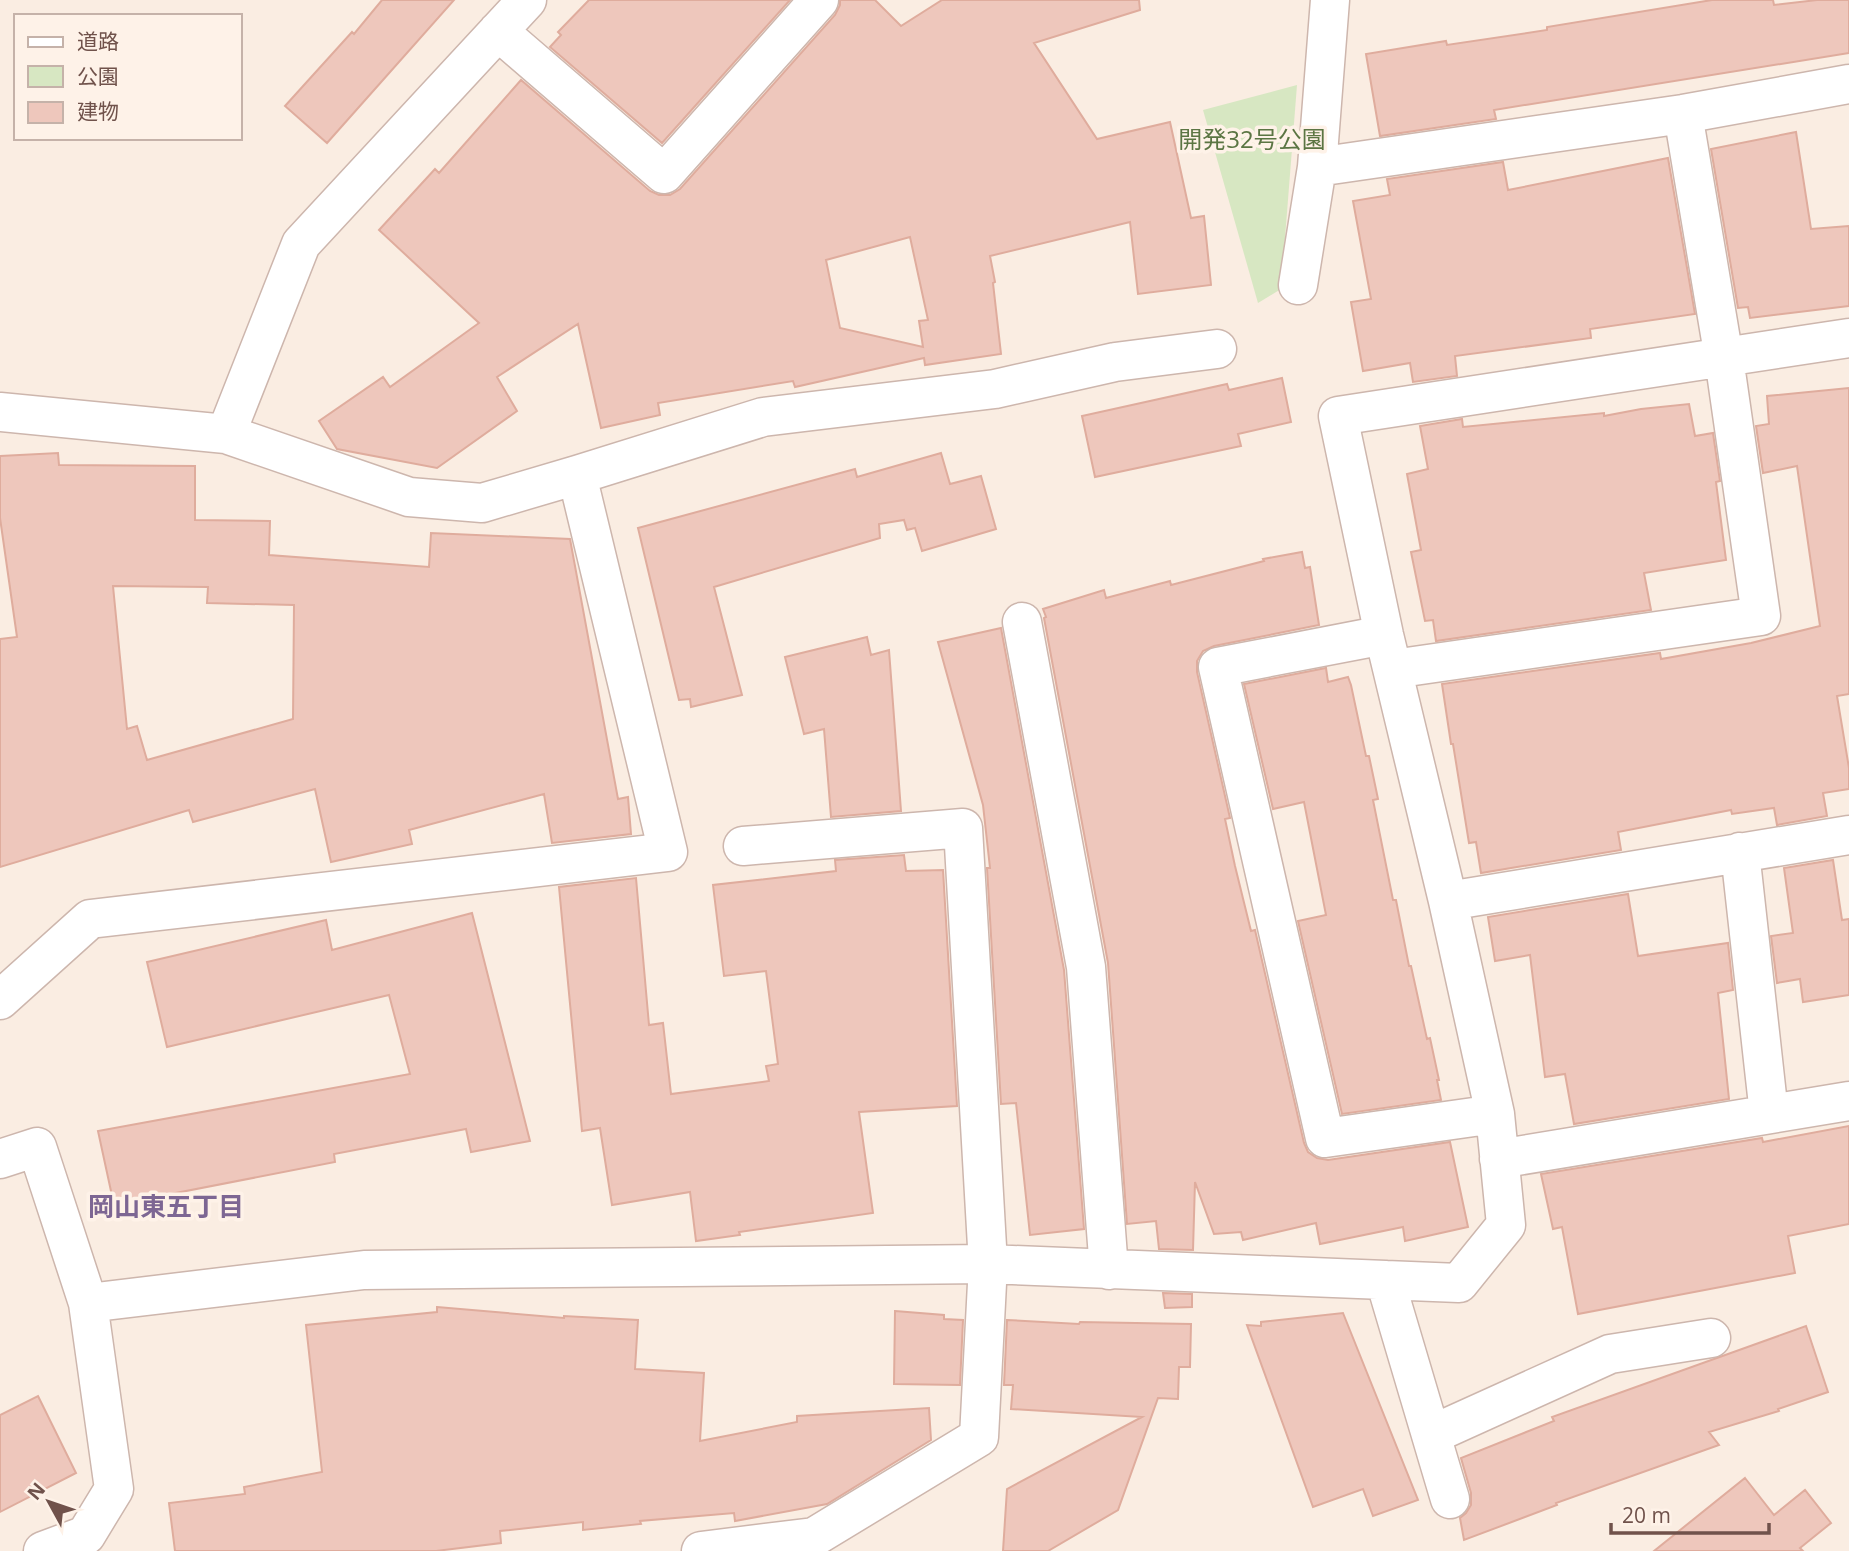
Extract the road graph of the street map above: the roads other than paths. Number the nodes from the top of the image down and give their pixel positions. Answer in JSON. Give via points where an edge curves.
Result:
{"nodes":[{"id":1,"x":527,"y":0,"type":"edge"},
{"id":2,"x":820,"y":0,"type":"edge"},
{"id":3,"x":1329,"y":0,"type":"edge"},
{"id":4,"x":498,"y":31,"type":"junction"},
{"id":5,"x":1849,"y":84,"type":"edge"},
{"id":6,"x":1683,"y":114,"type":"junction"},
{"id":7,"x":1317,"y":167,"type":"junction"},
{"id":8,"x":1298,"y":285,"type":"dead end"},
{"id":9,"x":1849,"y":338,"type":"edge"},
{"id":10,"x":1217,"y":349,"type":"dead end"},
{"id":11,"x":1724,"y":358,"type":"junction"},
{"id":12,"x":0,"y":412,"type":"edge"},
{"id":13,"x":226,"y":433,"type":"junction"},
{"id":14,"x":577,"y":475,"type":"junction"},
{"id":15,"x":1022,"y":622,"type":"dead end"},
{"id":16,"x":1388,"y":652,"type":"junction"},
{"id":17,"x":1849,"y":835,"type":"edge"},
{"id":18,"x":743,"y":845,"type":"dead end"},
{"id":19,"x":1740,"y":852,"type":"junction"},
{"id":20,"x":1448,"y":901,"type":"junction"},
{"id":21,"x":0,"y":1000,"type":"edge"},
{"id":22,"x":1849,"y":1101,"type":"edge"},
{"id":23,"x":1494,"y":1114,"type":"junction"},
{"id":24,"x":1769,"y":1114,"type":"junction"},
{"id":25,"x":1499,"y":1158,"type":"junction"},
{"id":26,"x":0,"y":1159,"type":"edge"},
{"id":27,"x":988,"y":1264,"type":"junction"},
{"id":28,"x":1109,"y":1270,"type":"junction"},
{"id":29,"x":1385,"y":1280,"type":"junction"},
{"id":30,"x":88,"y":1303,"type":"junction"},
{"id":31,"x":1711,"y":1338,"type":"dead end"},
{"id":32,"x":1431,"y":1435,"type":"junction"},
{"id":33,"x":1450,"y":1499,"type":"dead end"},
{"id":34,"x":94,"y":1543,"type":"edge"},
{"id":35,"x":803,"y":1544,"type":"edge"},
{"id":36,"x":43,"y":1551,"type":"edge"},
{"id":37,"x":701,"y":1551,"type":"edge"}],
"edges":[{"from":1,"to":4,"type":"street"},
{"from":2,"to":4,"type":"street","via":[[664,174]]},
{"from":3,"to":7,"type":"street"},
{"from":4,"to":13,"type":"street","via":[[301,244]]},
{"from":5,"to":6,"type":"street"},
{"from":6,"to":7,"type":"street"},
{"from":6,"to":11,"type":"street"},
{"from":7,"to":8,"type":"street"},
{"from":9,"to":11,"type":"street"},
{"from":10,"to":14,"type":"street","via":[[1115,362],[995,389],[763,417]]},
{"from":11,"to":16,"type":"street","via":[[1338,416]]},
{"from":11,"to":16,"type":"street","via":[[1761,616]]},
{"from":12,"to":13,"type":"street"},
{"from":13,"to":14,"type":"street","via":[[409,497],[482,503]]},
{"from":14,"to":21,"type":"street","via":[[668,852],[90,919]]},
{"from":15,"to":28,"type":"street","via":[[1086,967]]},
{"from":16,"to":20,"type":"street"},
{"from":16,"to":23,"type":"street","via":[[1218,667],[1325,1138]]},
{"from":17,"to":19,"type":"street"},
{"from":18,"to":27,"type":"street","via":[[963,828]]},
{"from":19,"to":20,"type":"street"},
{"from":19,"to":24,"type":"street"},
{"from":20,"to":23,"type":"street"},
{"from":22,"to":24,"type":"street"},
{"from":23,"to":25,"type":"street"},
{"from":24,"to":25,"type":"street"},
{"from":25,"to":29,"type":"street","via":[[1506,1226],[1459,1283]]},
{"from":26,"to":30,"type":"street","via":[[37,1147]]},
{"from":27,"to":28,"type":"street"},
{"from":27,"to":30,"type":"street","via":[[364,1270]]},
{"from":27,"to":35,"type":"street","via":[[979,1437]]},
{"from":28,"to":29,"type":"street"},
{"from":29,"to":32,"type":"street"},
{"from":30,"to":34,"type":"street","via":[[114,1489]]},
{"from":31,"to":32,"type":"street","via":[[1610,1354]]},
{"from":32,"to":33,"type":"street"},
{"from":34,"to":36,"type":"street"},
{"from":35,"to":37,"type":"street"}]}
